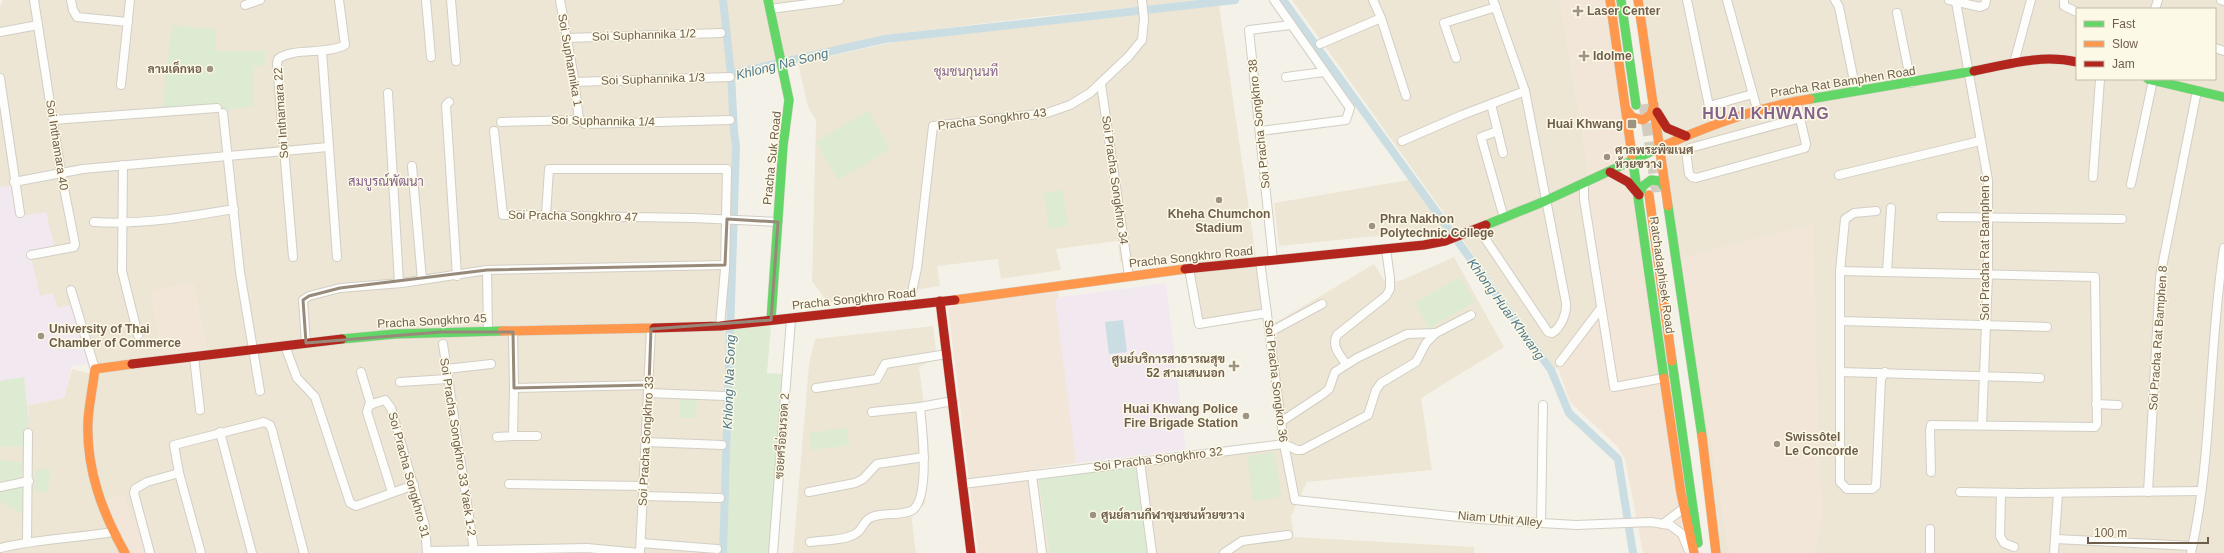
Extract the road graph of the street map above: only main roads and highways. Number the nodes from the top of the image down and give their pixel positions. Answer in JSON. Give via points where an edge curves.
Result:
{"nodes":[{"id":1,"x":1610,"y":0,"type":"edge"},
{"id":2,"x":1621,"y":0,"type":"edge"},
{"id":3,"x":1630,"y":0,"type":"edge"},
{"id":4,"x":1638,"y":0,"type":"edge"},
{"id":5,"x":769,"y":4,"type":"edge"},
{"id":6,"x":2076,"y":62,"type":"edge"},
{"id":7,"x":2151,"y":80,"type":"edge"},
{"id":8,"x":2224,"y":97,"type":"edge"},
{"id":9,"x":1645,"y":105,"type":"junction"},
{"id":10,"x":1626,"y":109,"type":"junction"},
{"id":11,"x":1686,"y":136,"type":"junction"},
{"id":12,"x":1659,"y":150,"type":"junction"},
{"id":13,"x":1634,"y":161,"type":"junction"},
{"id":14,"x":1610,"y":172,"type":"junction"},
{"id":15,"x":1665,"y":188,"type":"junction"},
{"id":16,"x":1639,"y":195,"type":"junction"},
{"id":17,"x":1445,"y":240,"type":"joint"},
{"id":18,"x":940,"y":301,"type":"junction"},
{"id":19,"x":771,"y":320,"type":"junction"},
{"id":20,"x":125,"y":553,"type":"edge"},
{"id":21,"x":971,"y":553,"type":"edge"},
{"id":22,"x":1694,"y":553,"type":"edge"},
{"id":23,"x":1698,"y":553,"type":"edge"},
{"id":24,"x":1712,"y":553,"type":"edge"},
{"id":25,"x":1716,"y":553,"type":"edge"}],
"edges":[{"from":1,"to":10,"type":"main road","name":"Ratchadaphisek Road"},
{"from":2,"to":9,"type":"main road","name":"Ratchadaphisek Road"},
{"from":3,"to":9,"type":"main road","name":"Ratchadaphisek Road"},
{"from":4,"to":9,"type":"main road","name":"Ratchadaphisek Road"},
{"from":5,"to":19,"type":"main road","name":"Pracha Suk Road","via":[[789,106],[783,146]]},
{"from":6,"to":11,"type":"main road","name":"Pracha Rat Bamphen Road","via":[[2060,58],[2038,58],[1911,83],[1796,101],[1730,117]]},
{"from":7,"to":8,"type":"main road"},
{"from":9,"to":10,"type":"main road","via":[[1651,114],[1643,120],[1632,117]]},
{"from":9,"to":11,"type":"main road","via":[[1666,128]]},
{"from":9,"to":12,"type":"main road","name":"Ratchadaphisek Road"},
{"from":10,"to":13,"type":"main road","name":"Ratchadaphisek Road"},
{"from":11,"to":12,"type":"main road","name":"Pracha Rat Bamphen Road"},
{"from":12,"to":13,"type":"main road","name":"Pracha Rat Bamphen Road"},
{"from":12,"to":15,"type":"main road","name":"Ratchadaphisek Road"},
{"from":13,"to":14,"type":"main road","name":"Pracha Rat Bamphen Road"},
{"from":13,"to":16,"type":"main road","name":"Ratchadaphisek Road"},
{"from":14,"to":16,"type":"main road","via":[[1628,182]]},
{"from":14,"to":17,"type":"main road","name":"Pracha Rat Bamphen Road","via":[[1504,218]]},
{"from":15,"to":16,"type":"main road","via":[[1660,182],[1651,180],[1643,186]]},
{"from":15,"to":25,"type":"main road","name":"Ratchadaphisek Road","via":[[1707,473]]},
{"from":16,"to":22,"type":"main road","name":"Ratchadaphisek Road","via":[[1664,378],[1684,508]]},
{"from":17,"to":18,"type":"main road","name":"Pracha Songkhro Road","via":[[1386,249],[1129,276]]},
{"from":18,"to":19,"type":"main road","name":"Pracha Songkhro Road"},
{"from":18,"to":21,"type":"main road"},
{"from":19,"to":20,"type":"main road","name":"Pracha Songkhro 45","via":[[720,326],[651,329],[513,332],[488,330],[395,334],[95,369],[88,421],[92,470],[100,504]]},
{"from":23,"to":24,"type":"main road","name":"Ratchadaphisek Road","via":[[1654,195]]}]}
